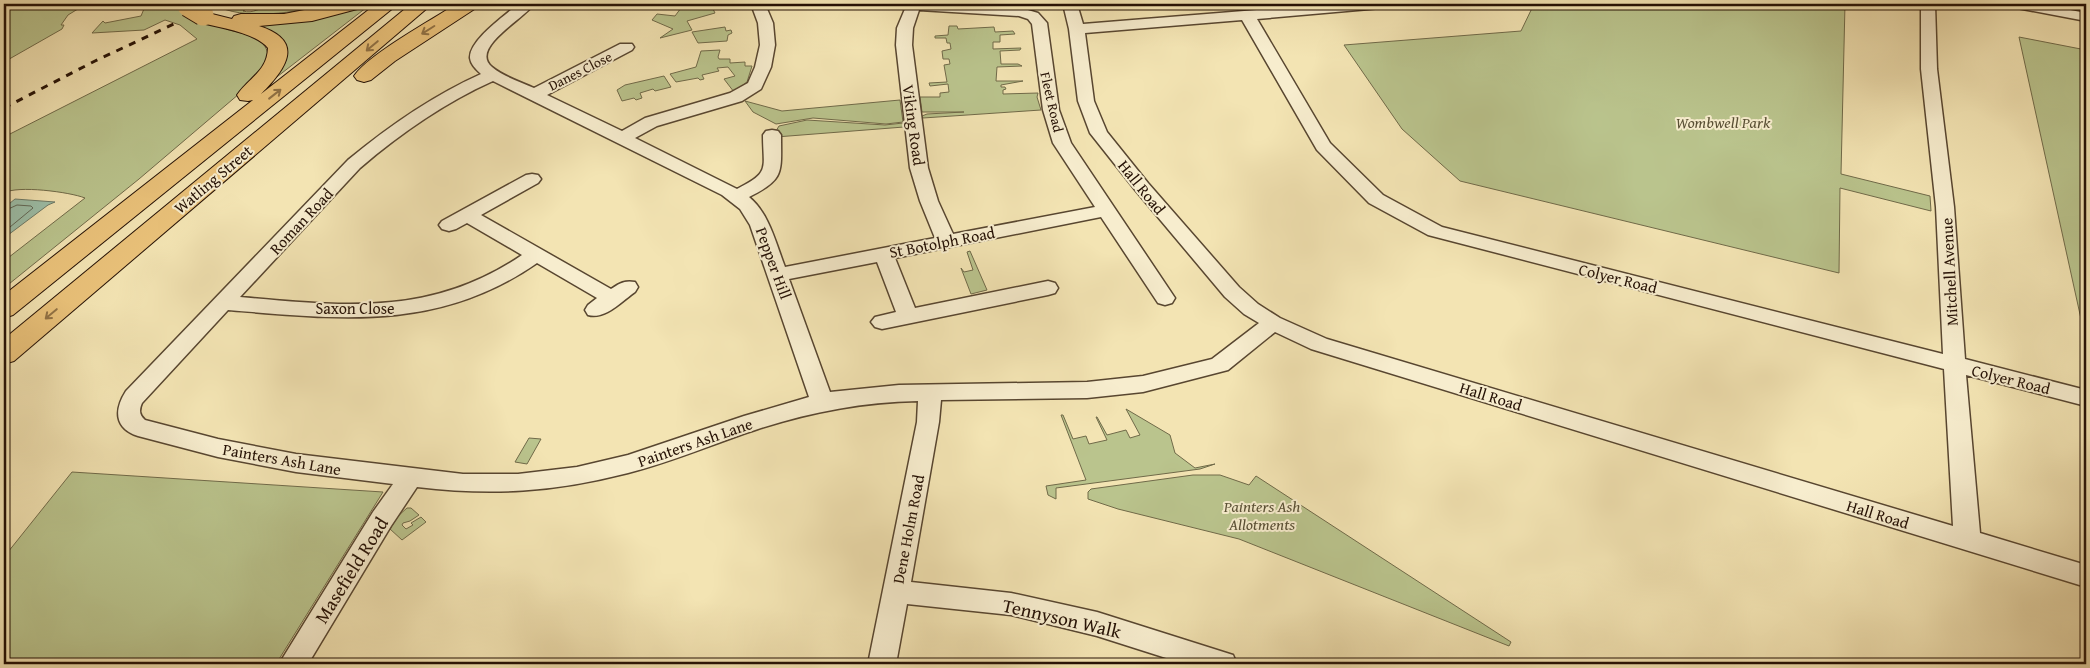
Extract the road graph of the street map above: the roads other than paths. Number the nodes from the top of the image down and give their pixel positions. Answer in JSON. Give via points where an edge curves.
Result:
{"nodes":[{"id":1,"x":354,"y":4,"type":"edge"},
{"id":2,"x":388,"y":4,"type":"edge"},
{"id":3,"x":422,"y":4,"type":"edge"},
{"id":4,"x":469,"y":4,"type":"edge"},
{"id":5,"x":527,"y":4,"type":"edge"},
{"id":6,"x":896,"y":4,"type":"edge"},
{"id":7,"x":1070,"y":4,"type":"edge"},
{"id":8,"x":1381,"y":4,"type":"edge"},
{"id":9,"x":1928,"y":4,"type":"edge"},
{"id":10,"x":2017,"y":4,"type":"edge"},
{"id":11,"x":764,"y":5,"type":"edge"},
{"id":12,"x":914,"y":5,"type":"junction"},
{"id":13,"x":192,"y":8,"type":"edge"},
{"id":14,"x":1247,"y":15,"type":"junction"},
{"id":15,"x":2086,"y":17,"type":"edge"},
{"id":16,"x":1077,"y":28,"type":"junction"},
{"id":17,"x":628,"y":46,"type":"dead end"},
{"id":18,"x":492,"y":75,"type":"junction"},
{"id":19,"x":534,"y":95,"type":"junction"},
{"id":20,"x":772,"y":135,"type":"dead end"},
{"id":21,"x":622,"y":138,"type":"junction"},
{"id":22,"x":532,"y":179,"type":"dead end"},
{"id":23,"x":737,"y":196,"type":"junction"},
{"id":24,"x":1106,"y":210,"type":"junction"},
{"id":25,"x":468,"y":215,"type":"junction"},
{"id":26,"x":449,"y":225,"type":"dead end"},
{"id":27,"x":946,"y":242,"type":"junction"},
{"id":28,"x":884,"y":254,"type":"junction"},
{"id":29,"x":535,"y":255,"type":"junction"},
{"id":30,"x":779,"y":275,"type":"junction"},
{"id":31,"x":39,"y":280,"type":"junction"},
{"id":32,"x":89,"y":283,"type":"junction"},
{"id":33,"x":1048,"y":288,"type":"dead end"},
{"id":34,"x":1165,"y":298,"type":"dead end"},
{"id":35,"x":224,"y":303,"type":"junction"},
{"id":36,"x":4,"y":309,"type":"edge"},
{"id":37,"x":594,"y":310,"type":"dead end"},
{"id":38,"x":908,"y":316,"type":"junction"},
{"id":39,"x":882,"y":322,"type":"dead end"},
{"id":40,"x":1273,"y":322,"type":"junction"},
{"id":41,"x":4,"y":354,"type":"edge"},
{"id":42,"x":1955,"y":365,"type":"junction"},
{"id":43,"x":930,"y":392,"type":"junction"},
{"id":44,"x":134,"y":397,"type":"joint"},
{"id":45,"x":2086,"y":398,"type":"edge"},
{"id":46,"x":822,"y":402,"type":"junction"},
{"id":47,"x":411,"y":477,"type":"junction"},
{"id":48,"x":1968,"y":540,"type":"junction"},
{"id":49,"x":2086,"y":576,"type":"edge"},
{"id":50,"x":896,"y":592,"type":"junction"},
{"id":51,"x":293,"y":664,"type":"edge"},
{"id":52,"x":882,"y":664,"type":"edge"},
{"id":53,"x":1223,"y":664,"type":"edge"}],
"edges":[{"from":1,"to":13,"type":"highway","via":[[274,20],[246,20]]},
{"from":31,"to":2,"type":"highway","name":"Watling Street","one_way":true},
{"from":3,"to":32,"type":"highway","name":"Watling Street","one_way":true},
{"from":4,"to":32,"type":"highway","one_way":true,"via":[[388,57],[234,179]]},
{"from":5,"to":18,"type":"street","name":"Pepper Hill","via":[[486,38],[480,48],[480,64]]},
{"from":6,"to":12,"type":"street","name":"Fleet Road"},
{"from":7,"to":16,"type":"street","name":"Hall Road"},
{"from":8,"to":14,"type":"street"},
{"from":9,"to":42,"type":"street","name":"Mitchell Avenue","via":[[1929,69],[1945,207]]},
{"from":10,"to":15,"type":"street"},
{"from":11,"to":21,"type":"street","via":[[769,40],[755,86],[736,97],[649,123]]},
{"from":12,"to":24,"type":"street","name":"Fleet Road","via":[[1021,12],[1036,18],[1056,128],[1071,159]]},
{"from":12,"to":27,"type":"street","name":"Viking Road","via":[[905,28],[904,45],[918,160],[929,201]]},
{"from":13,"to":31,"type":"highway","via":[[204,18],[248,28],[272,39],[279,52],[275,68],[269,77],[98,224]]},
{"from":14,"to":16,"type":"street"},
{"from":14,"to":42,"type":"street","name":"Colyer Road","via":[[1323,146],[1376,199],[1435,231]]},
{"from":16,"to":40,"type":"street","name":"Hall Road","via":[[1086,101],[1099,132],[1232,292]]},
{"from":17,"to":19,"type":"street","name":"Danes Close"},
{"from":18,"to":19,"type":"street","name":"Pepper Hill"},
{"from":18,"to":35,"type":"street","name":"Roman Road","via":[[423,112],[372,149]]},
{"from":19,"to":21,"type":"street","name":"Pepper Hill"},
{"from":20,"to":23,"type":"street","via":[[772,172],[763,183]]},
{"from":21,"to":23,"type":"street","name":"Pepper Hill"},
{"from":22,"to":25,"type":"street"},
{"from":23,"to":30,"type":"street","name":"Pepper Hill","via":[[757,218]]},
{"from":24,"to":27,"type":"street","name":"St Botolph Road"},
{"from":24,"to":34,"type":"street","name":"Fleet Road"},
{"from":25,"to":26,"type":"street"},
{"from":25,"to":29,"type":"street"},
{"from":27,"to":28,"type":"street","name":"St Botolph Road"},
{"from":28,"to":30,"type":"street","name":"St Botolph Road"},
{"from":28,"to":38,"type":"street"},
{"from":29,"to":35,"type":"street","name":"Saxon Close","via":[[508,273],[474,289],[409,308],[365,311]]},
{"from":29,"to":37,"type":"street","via":[[620,293]]},
{"from":30,"to":46,"type":"street","name":"Pepper Hill"},
{"from":31,"to":36,"type":"highway","name":"Watling Street"},
{"from":32,"to":41,"type":"highway","name":"Watling Street","one_way":true},
{"from":33,"to":38,"type":"street"},
{"from":35,"to":44,"type":"street","name":"Roman Road"},
{"from":38,"to":39,"type":"street"},
{"from":40,"to":43,"type":"street","name":"Painters Ash Lane","via":[[1220,365],[1143,384],[1088,390]]},
{"from":40,"to":48,"type":"street","name":"Hall Road","via":[[1319,344]]},
{"from":42,"to":45,"type":"street","name":"Colyer Road"},
{"from":42,"to":48,"type":"street","name":"Mitchell Avenue"},
{"from":43,"to":46,"type":"street","name":"Painters Ash Lane","via":[[876,394]]},
{"from":43,"to":50,"type":"street","name":"Dene Holm Road","via":[[928,422]]},
{"from":44,"to":47,"type":"street","name":"Painters Ash Lane","via":[[129,406],[129,417],[138,427],[273,459]]},
{"from":46,"to":47,"type":"street","name":"Painters Ash Lane","via":[[752,422],[636,463],[591,474],[487,484]]},
{"from":47,"to":51,"type":"street","name":"Masefield Road"},
{"from":48,"to":49,"type":"street","name":"Hall Road"},
{"from":50,"to":52,"type":"street","name":"Dene Holm Road"},
{"from":50,"to":53,"type":"street","name":"Tennyson Walk","via":[[1011,604],[1096,624]]}]}
